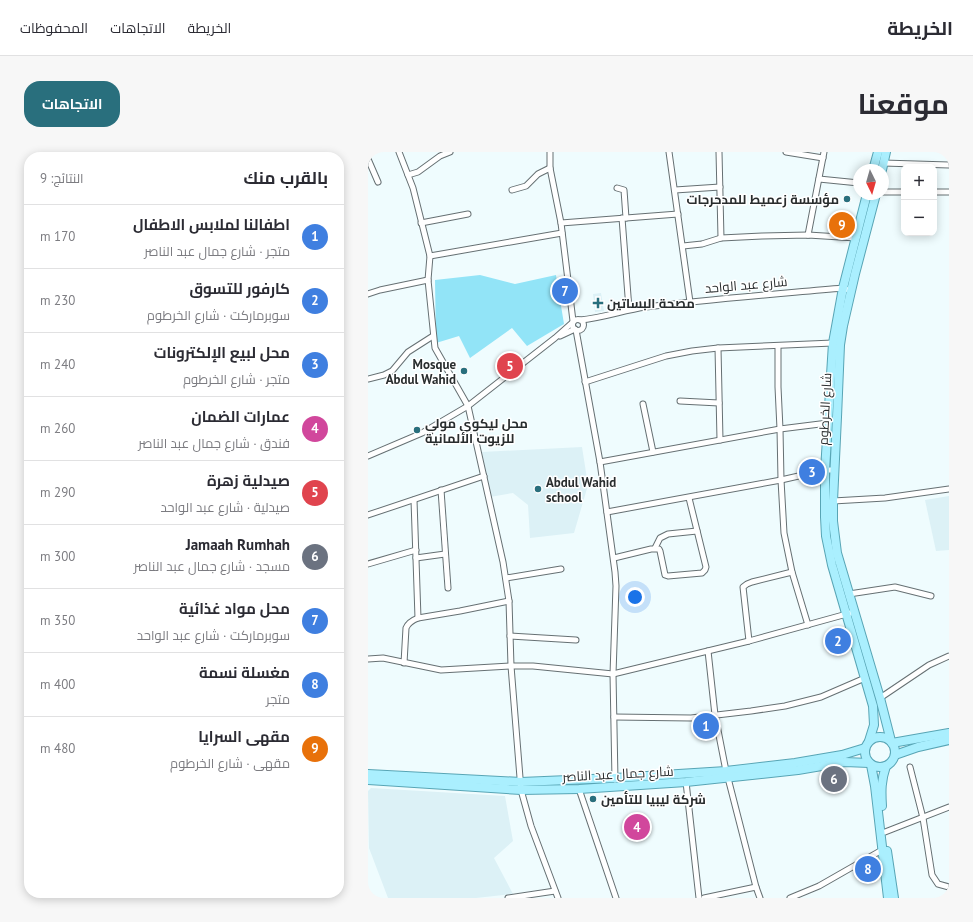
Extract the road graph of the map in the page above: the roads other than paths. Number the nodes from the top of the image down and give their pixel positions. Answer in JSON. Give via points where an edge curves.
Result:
{"nodes":[{"id":1,"x":399,"y":152,"type":"edge"},
{"id":2,"x":450,"y":152,"type":"edge"},
{"id":3,"x":550,"y":152,"type":"edge"},
{"id":4,"x":669,"y":152,"type":"edge"},
{"id":5,"x":720,"y":152,"type":"edge"},
{"id":6,"x":786,"y":152,"type":"edge"},
{"id":7,"x":824,"y":152,"type":"edge"},
{"id":8,"x":878,"y":152,"type":"edge"},
{"id":9,"x":886,"y":152,"type":"edge"},
{"id":10,"x":823,"y":158,"type":"junction"},
{"id":11,"x":368,"y":159,"type":"edge"},
{"id":12,"x":875,"y":164,"type":"edge"},
{"id":13,"x":884,"y":164,"type":"edge"},
{"id":14,"x":949,"y":165,"type":"edge"},
{"id":15,"x":889,"y":167,"type":"edge"},
{"id":16,"x":550,"y":168,"type":"junction"},
{"id":17,"x":408,"y":175,"type":"junction"},
{"id":18,"x":819,"y":179,"type":"junction"},
{"id":19,"x":378,"y":182,"type":"dead end"},
{"id":20,"x":853,"y":182,"type":"edge"},
{"id":21,"x":720,"y":186,"type":"junction"},
{"id":22,"x":617,"y":188,"type":"dead end"},
{"id":23,"x":512,"y":190,"type":"dead end"},
{"id":24,"x":675,"y":190,"type":"junction"},
{"id":25,"x":889,"y":192,"type":"edge"},
{"id":26,"x":901,"y":192,"type":"edge"},
{"id":27,"x":937,"y":192,"type":"edge"},
{"id":28,"x":949,"y":192,"type":"edge"},
{"id":29,"x":866,"y":200,"type":"edge"},
{"id":30,"x":874,"y":200,"type":"edge"},
{"id":31,"x":468,"y":214,"type":"dead end"},
{"id":32,"x":678,"y":214,"type":"junction"},
{"id":33,"x":624,"y":218,"type":"junction"},
{"id":34,"x":422,"y":223,"type":"junction"},
{"id":35,"x":561,"y":223,"type":"junction"},
{"id":36,"x":562,"y":233,"type":"junction"},
{"id":37,"x":808,"y":236,"type":"junction"},
{"id":38,"x":721,"y":238,"type":"junction"},
{"id":39,"x":856,"y":238,"type":"junction"},
{"id":40,"x":683,"y":246,"type":"junction"},
{"id":41,"x":430,"y":256,"type":"junction"},
{"id":42,"x":428,"y":280,"type":"junction"},
{"id":43,"x":843,"y":288,"type":"junction"},
{"id":44,"x":851,"y":290,"type":"junction"},
{"id":45,"x":368,"y":294,"type":"edge"},
{"id":46,"x":690,"y":302,"type":"junction"},
{"id":47,"x":630,"y":309,"type":"junction"},
{"id":48,"x":596,"y":319,"type":"junction"},
{"id":49,"x":576,"y":321,"type":"junction"},
{"id":50,"x":578,"y":329,"type":"junction"},
{"id":51,"x":433,"y":336,"type":"junction"},
{"id":52,"x":555,"y":338,"type":"junction"},
{"id":53,"x":832,"y":343,"type":"junction"},
{"id":54,"x":778,"y":346,"type":"junction"},
{"id":55,"x":718,"y":348,"type":"junction"},
{"id":56,"x":368,"y":378,"type":"edge"},
{"id":57,"x":585,"y":382,"type":"junction"},
{"id":58,"x":680,"y":401,"type":"dead end"},
{"id":59,"x":719,"y":403,"type":"junction"},
{"id":60,"x":643,"y":404,"type":"dead end"},
{"id":61,"x":468,"y":406,"type":"junction"},
{"id":62,"x":828,"y":423,"type":"junction"},
{"id":63,"x":780,"y":429,"type":"junction"},
{"id":64,"x":720,"y":440,"type":"junction"},
{"id":65,"x":653,"y":452,"type":"junction"},
{"id":66,"x":368,"y":456,"type":"edge"},
{"id":67,"x":600,"y":462,"type":"junction"},
{"id":68,"x":825,"y":470,"type":"junction"},
{"id":69,"x":834,"y":470,"type":"junction"},
{"id":70,"x":484,"y":476,"type":"junction"},
{"id":71,"x":781,"y":480,"type":"junction"},
{"id":72,"x":949,"y":489,"type":"edge"},
{"id":73,"x":441,"y":490,"type":"junction"},
{"id":74,"x":689,"y":498,"type":"junction"},
{"id":75,"x":414,"y":500,"type":"junction"},
{"id":76,"x":833,"y":501,"type":"junction"},
{"id":77,"x":607,"y":512,"type":"junction"},
{"id":78,"x":368,"y":515,"type":"edge"},
{"id":79,"x":697,"y":531,"type":"junction"},
{"id":80,"x":655,"y":548,"type":"junction"},
{"id":81,"x":416,"y":550,"type":"junction"},
{"id":82,"x":445,"y":554,"type":"junction"},
{"id":83,"x":416,"y":558,"type":"junction"},
{"id":84,"x":614,"y":558,"type":"junction"},
{"id":85,"x":368,"y":564,"type":"edge"},
{"id":86,"x":561,"y":569,"type":"dead end"},
{"id":87,"x":792,"y":572,"type":"junction"},
{"id":88,"x":506,"y":578,"type":"junction"},
{"id":89,"x":448,"y":588,"type":"dead end"},
{"id":90,"x":849,"y":594,"type":"junction"},
{"id":91,"x":931,"y":596,"type":"dead end"},
{"id":92,"x":508,"y":602,"type":"junction"},
{"id":93,"x":850,"y":613,"type":"junction"},
{"id":94,"x":418,"y":618,"type":"junction"},
{"id":95,"x":808,"y":625,"type":"junction"},
{"id":96,"x":510,"y":636,"type":"junction"},
{"id":97,"x":576,"y":640,"type":"dead end"},
{"id":98,"x":749,"y":641,"type":"junction"},
{"id":99,"x":708,"y":651,"type":"junction"},
{"id":100,"x":949,"y":656,"type":"edge"},
{"id":101,"x":368,"y":659,"type":"edge"},
{"id":102,"x":404,"y":663,"type":"junction"},
{"id":103,"x":512,"y":666,"type":"junction"},
{"id":104,"x":613,"y":674,"type":"junction"},
{"id":105,"x":865,"y":678,"type":"junction"},
{"id":106,"x":880,"y":698,"type":"junction"},
{"id":107,"x":715,"y":715,"type":"junction"},
{"id":108,"x":614,"y":717,"type":"junction"},
{"id":109,"x":949,"y":733,"type":"edge"},
{"id":110,"x":869,"y":740,"type":"junction"},
{"id":111,"x":949,"y":740,"type":"edge"},
{"id":112,"x":892,"y":742,"type":"junction"},
{"id":113,"x":864,"y":748,"type":"junction"},
{"id":114,"x":895,"y":755,"type":"junction"},
{"id":115,"x":870,"y":764,"type":"junction"},
{"id":116,"x":886,"y":766,"type":"junction"},
{"id":117,"x":910,"y":768,"type":"dead end"},
{"id":118,"x":368,"y":774,"type":"edge"},
{"id":119,"x":727,"y":774,"type":"junction"},
{"id":120,"x":615,"y":778,"type":"junction"},
{"id":121,"x":368,"y":780,"type":"edge"},
{"id":122,"x":686,"y":782,"type":"junction"},
{"id":123,"x":521,"y":786,"type":"junction"},
{"id":124,"x":614,"y":787,"type":"junction"},
{"id":125,"x":579,"y":789,"type":"junction"},
{"id":126,"x":949,"y":807,"type":"edge"},
{"id":127,"x":923,"y":818,"type":"junction"},
{"id":128,"x":885,"y":832,"type":"junction"},
{"id":129,"x":882,"y":850,"type":"junction"},
{"id":130,"x":756,"y":887,"type":"junction"},
{"id":131,"x":949,"y":887,"type":"edge"},
{"id":132,"x":555,"y":891,"type":"junction"},
{"id":133,"x":508,"y":898,"type":"edge"},
{"id":134,"x":558,"y":898,"type":"edge"},
{"id":135,"x":616,"y":898,"type":"edge"},
{"id":136,"x":699,"y":898,"type":"edge"},
{"id":137,"x":704,"y":898,"type":"edge"},
{"id":138,"x":760,"y":898,"type":"edge"},
{"id":139,"x":790,"y":898,"type":"edge"},
{"id":140,"x":888,"y":898,"type":"edge"},
{"id":141,"x":894,"y":898,"type":"edge"}],
"edges":[{"from":1,"to":17,"type":"street"},
{"from":2,"to":17,"type":"street","via":[[418,172]]},
{"from":3,"to":16,"type":"street"},
{"from":4,"to":24,"type":"street"},
{"from":5,"to":21,"type":"street"},
{"from":6,"to":10,"type":"street"},
{"from":7,"to":10,"type":"street"},
{"from":8,"to":12,"type":"main road"},
{"from":9,"to":13,"type":"main road"},
{"from":10,"to":18,"type":"street"},
{"from":11,"to":19,"type":"street"},
{"from":14,"to":15,"type":"street"},
{"from":16,"to":23,"type":"street","via":[[538,174],[526,186]]},
{"from":16,"to":35,"type":"street"},
{"from":17,"to":34,"type":"street"},
{"from":18,"to":20,"type":"street"},
{"from":18,"to":37,"type":"street"},
{"from":21,"to":24,"type":"street"},
{"from":21,"to":38,"type":"street"},
{"from":22,"to":33,"type":"street","via":[[624,190]]},
{"from":24,"to":32,"type":"street"},
{"from":25,"to":26,"type":"street"},
{"from":27,"to":28,"type":"street"},
{"from":29,"to":39,"type":"main road","name":"شارع الخرطوم"},
{"from":30,"to":44,"type":"main road","name":"شارع الخرطوم"},
{"from":31,"to":34,"type":"street"},
{"from":32,"to":33,"type":"street"},
{"from":32,"to":40,"type":"street"},
{"from":33,"to":35,"type":"street"},
{"from":33,"to":47,"type":"street"},
{"from":34,"to":41,"type":"street"},
{"from":35,"to":36,"type":"street"},
{"from":36,"to":41,"type":"street"},
{"from":36,"to":49,"type":"street","via":[[571,309]]},
{"from":37,"to":38,"type":"street"},
{"from":37,"to":39,"type":"street"},
{"from":38,"to":40,"type":"street"},
{"from":39,"to":43,"type":"main road","name":"شارع الخرطوم"},
{"from":40,"to":46,"type":"street"},
{"from":41,"to":42,"type":"street"},
{"from":42,"to":45,"type":"street"},
{"from":42,"to":51,"type":"street"},
{"from":43,"to":44,"type":"street","name":"شارع عبد الواحد"},
{"from":43,"to":46,"type":"street","name":"شارع عبد الواحد"},
{"from":43,"to":53,"type":"main road","name":"شارع الخرطوم"},
{"from":44,"to":69,"type":"main road","name":"شارع الخرطوم","via":[[840,346]]},
{"from":46,"to":47,"type":"street","name":"شارع عبد الواحد"},
{"from":47,"to":48,"type":"street","name":"شارع عبد الواحد"},
{"from":48,"to":49,"type":"street","name":"شارع عبد الواحد"},
{"from":48,"to":50,"type":"street","name":"شارع عبد الواحد"},
{"from":49,"to":50,"type":"street","via":[[573,327]]},
{"from":49,"to":50,"type":"street","via":[[583,324]]},
{"from":49,"to":52,"type":"street","name":"شارع عبد الواحد"},
{"from":50,"to":52,"type":"street","name":"شارع عبد الواحد"},
{"from":50,"to":57,"type":"street"},
{"from":51,"to":56,"type":"street","via":[[408,352],[392,371]]},
{"from":51,"to":61,"type":"street","via":[[435,348]]},
{"from":52,"to":61,"type":"street","name":"شارع عبد الواحد"},
{"from":53,"to":54,"type":"street"},
{"from":53,"to":62,"type":"main road","name":"شارع الخرطوم"},
{"from":54,"to":55,"type":"street"},
{"from":54,"to":63,"type":"street"},
{"from":55,"to":57,"type":"street","via":[[666,356]]},
{"from":55,"to":59,"type":"street"},
{"from":57,"to":67,"type":"street"},
{"from":58,"to":59,"type":"street"},
{"from":59,"to":64,"type":"street"},
{"from":60,"to":65,"type":"street"},
{"from":61,"to":66,"type":"street","name":"شارع عبد الواحد","via":[[422,433]]},
{"from":61,"to":70,"type":"street"},
{"from":62,"to":63,"type":"street"},
{"from":62,"to":68,"type":"main road","name":"شارع الخرطوم"},
{"from":63,"to":64,"type":"street"},
{"from":63,"to":71,"type":"street"},
{"from":64,"to":65,"type":"street"},
{"from":65,"to":67,"type":"street"},
{"from":67,"to":77,"type":"street"},
{"from":68,"to":69,"type":"street"},
{"from":68,"to":71,"type":"street"},
{"from":68,"to":93,"type":"main road","name":"شارع الخرطوم","via":[[826,536],[832,565]]},
{"from":69,"to":76,"type":"main road","name":"شارع الخرطوم"},
{"from":70,"to":73,"type":"street"},
{"from":70,"to":88,"type":"street"},
{"from":71,"to":74,"type":"street"},
{"from":71,"to":87,"type":"street","via":[[784,533]]},
{"from":72,"to":76,"type":"street","via":[[885,498]]},
{"from":73,"to":75,"type":"street"},
{"from":73,"to":82,"type":"street"},
{"from":74,"to":77,"type":"street"},
{"from":74,"to":79,"type":"street"},
{"from":75,"to":78,"type":"street"},
{"from":75,"to":81,"type":"street"},
{"from":76,"to":90,"type":"main road","name":"شارع الخرطوم","via":[[835,540]]},
{"from":77,"to":84,"type":"street"},
{"from":79,"to":80,"type":"street","via":[[668,534],[660,538]]},
{"from":79,"to":80,"type":"street","via":[[706,567],[702,573],[665,575],[660,551]]},
{"from":80,"to":84,"type":"street"},
{"from":81,"to":83,"type":"street"},
{"from":81,"to":85,"type":"street"},
{"from":82,"to":83,"type":"street"},
{"from":82,"to":89,"type":"street"},
{"from":83,"to":94,"type":"street"},
{"from":84,"to":104,"type":"street","via":[[616,586]]},
{"from":86,"to":88,"type":"street"},
{"from":87,"to":95,"type":"street"},
{"from":87,"to":98,"type":"street","via":[[752,582],[743,588]]},
{"from":88,"to":92,"type":"street"},
{"from":90,"to":91,"type":"street","via":[[895,587]]},
{"from":90,"to":93,"type":"main road","name":"شارع الخرطوم"},
{"from":92,"to":94,"type":"street"},
{"from":92,"to":96,"type":"street"},
{"from":93,"to":95,"type":"street"},
{"from":93,"to":105,"type":"main road","name":"شارع الخرطوم"},
{"from":93,"to":106,"type":"main road","name":"شارع الخرطوم"},
{"from":94,"to":102,"type":"street","via":[[406,628]]},
{"from":95,"to":98,"type":"street"},
{"from":96,"to":97,"type":"street"},
{"from":96,"to":103,"type":"street"},
{"from":98,"to":99,"type":"street"},
{"from":99,"to":104,"type":"street"},
{"from":99,"to":107,"type":"street"},
{"from":100,"to":106,"type":"street","via":[[929,665]]},
{"from":101,"to":102,"type":"street","via":[[379,658]]},
{"from":102,"to":103,"type":"street","via":[[441,670]]},
{"from":103,"to":104,"type":"street"},
{"from":103,"to":123,"type":"street"},
{"from":104,"to":108,"type":"street"},
{"from":105,"to":107,"type":"street","via":[[821,697],[785,706]]},
{"from":105,"to":110,"type":"main road","name":"شارع الخرطوم","via":[[874,719]]},
{"from":106,"to":112,"type":"main road","name":"شارع الخرطوم"},
{"from":107,"to":108,"type":"street","via":[[690,718]]},
{"from":107,"to":119,"type":"street"},
{"from":108,"to":120,"type":"street"},
{"from":109,"to":112,"type":"main road"},
{"from":110,"to":112,"type":"main road","via":[[880,736]]},
{"from":110,"to":113,"type":"main road"},
{"from":111,"to":114,"type":"main road"},
{"from":112,"to":114,"type":"main road"},
{"from":113,"to":115,"type":"main road","via":[[865,758]]},
{"from":113,"to":119,"type":"main road","name":"شارع جمال عبد الناصر","via":[[842,755]]},
{"from":114,"to":116,"type":"main road"},
{"from":115,"to":116,"type":"main road","via":[[876,767]]},
{"from":115,"to":119,"type":"main road","name":"شارع جمال عبد الناصر","via":[[845,762],[798,770]]},
{"from":115,"to":129,"type":"main road"},
{"from":116,"to":128,"type":"main road","via":[[881,786]]},
{"from":117,"to":127,"type":"street"},
{"from":118,"to":123,"type":"main road","name":"شارع جمال عبد الناصر"},
{"from":119,"to":120,"type":"main road","name":"شارع جمال عبد الناصر"},
{"from":119,"to":122,"type":"main road","name":"شارع جمال عبد الناصر"},
{"from":119,"to":130,"type":"street"},
{"from":120,"to":123,"type":"main road","name":"شارع جمال عبد الناصر"},
{"from":120,"to":124,"type":"street"},
{"from":121,"to":123,"type":"main road","name":"شارع جمال عبد الناصر"},
{"from":122,"to":124,"type":"main road","name":"شارع جمال عبد الناصر"},
{"from":122,"to":136,"type":"street"},
{"from":123,"to":125,"type":"main road","name":"شارع جمال عبد الناصر"},
{"from":123,"to":132,"type":"street","via":[[531,826]]},
{"from":124,"to":125,"type":"main road","name":"شارع جمال عبد الناصر"},
{"from":125,"to":135,"type":"street"},
{"from":126,"to":127,"type":"street"},
{"from":127,"to":128,"type":"street"},
{"from":127,"to":131,"type":"street","via":[[932,875],[938,884]]},
{"from":128,"to":141,"type":"main road"},
{"from":129,"to":139,"type":"street","via":[[819,886]]},
{"from":129,"to":140,"type":"main road"},
{"from":130,"to":137,"type":"street"},
{"from":130,"to":138,"type":"street"},
{"from":132,"to":133,"type":"street"},
{"from":132,"to":134,"type":"street"}]}
